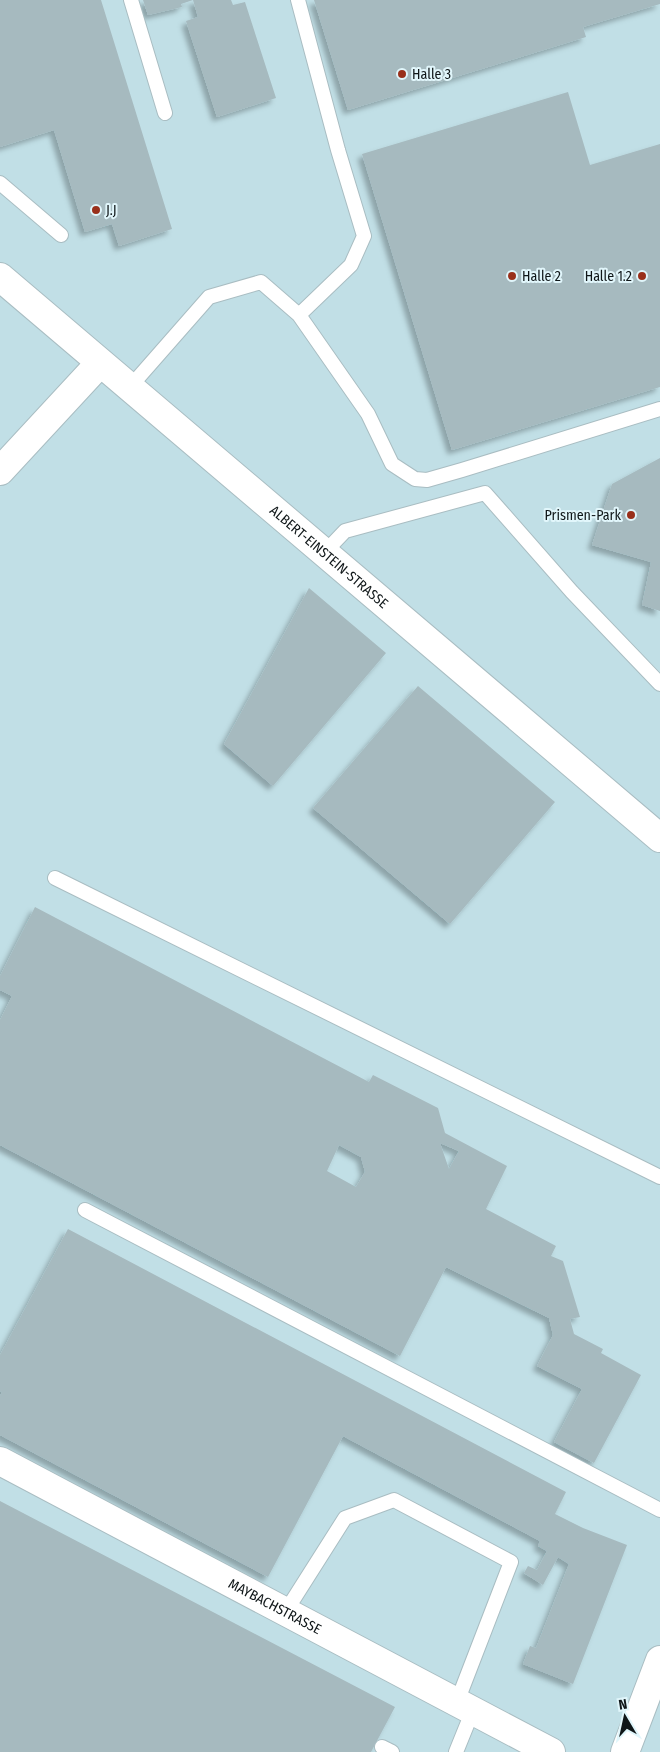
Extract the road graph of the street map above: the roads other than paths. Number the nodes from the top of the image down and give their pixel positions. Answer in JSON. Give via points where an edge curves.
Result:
{"nodes":[{"id":1,"x":131,"y":0,"type":"edge"},
{"id":2,"x":298,"y":0,"type":"edge"},
{"id":3,"x":165,"y":113,"type":"dead end"},
{"id":4,"x":0,"y":183,"type":"edge"},
{"id":5,"x":61,"y":236,"type":"dead end"},
{"id":6,"x":0,"y":276,"type":"edge"},
{"id":7,"x":299,"y":316,"type":"junction"},
{"id":8,"x":100,"y":363,"type":"junction"},
{"id":9,"x":130,"y":387,"type":"junction"},
{"id":10,"x":660,"y":409,"type":"edge"},
{"id":11,"x":0,"y":471,"type":"edge"},
{"id":12,"x":324,"y":553,"type":"junction"},
{"id":13,"x":660,"y":684,"type":"edge"},
{"id":14,"x":660,"y":838,"type":"edge"},
{"id":15,"x":55,"y":878,"type":"dead end"},
{"id":16,"x":660,"y":1177,"type":"edge"},
{"id":17,"x":85,"y":1210,"type":"dead end"},
{"id":18,"x":0,"y":1461,"type":"edge"},
{"id":19,"x":660,"y":1510,"type":"edge"},
{"id":20,"x":286,"y":1611,"type":"junction"},
{"id":21,"x":660,"y":1660,"type":"edge"},
{"id":22,"x":465,"y":1706,"type":"junction"},
{"id":23,"x":456,"y":1752,"type":"edge"},
{"id":24,"x":551,"y":1752,"type":"edge"},
{"id":25,"x":625,"y":1752,"type":"edge"}],
"edges":[{"from":1,"to":3,"type":"lane"},
{"from":2,"to":7,"type":"lane","via":[[364,236],[351,265]]},
{"from":4,"to":5,"type":"lane"},
{"from":6,"to":8,"type":"street","name":"ALBERT-EINSTEIN-STRASSE"},
{"from":7,"to":9,"type":"lane","via":[[261,282],[210,297]]},
{"from":7,"to":10,"type":"lane","via":[[368,414],[392,464],[414,479],[427,480]]},
{"from":8,"to":9,"type":"street","name":"ALBERT-EINSTEIN-STRASSE"},
{"from":8,"to":11,"type":"street"},
{"from":9,"to":12,"type":"street","name":"ALBERT-EINSTEIN-STRASSE"},
{"from":12,"to":13,"type":"lane","via":[[345,531],[485,493],[572,592]]},
{"from":12,"to":14,"type":"street","name":"ALBERT-EINSTEIN-STRASSE"},
{"from":15,"to":16,"type":"lane"},
{"from":17,"to":19,"type":"lane"},
{"from":18,"to":20,"type":"street","name":"MAYBACHSTRASSE"},
{"from":20,"to":22,"type":"street","name":"MAYBACHSTRASSE"},
{"from":20,"to":22,"type":"lane","via":[[345,1518],[394,1500],[511,1562]]},
{"from":21,"to":25,"type":"street"},
{"from":22,"to":23,"type":"lane"},
{"from":22,"to":24,"type":"street","name":"MAYBACHSTRASSE"}]}
